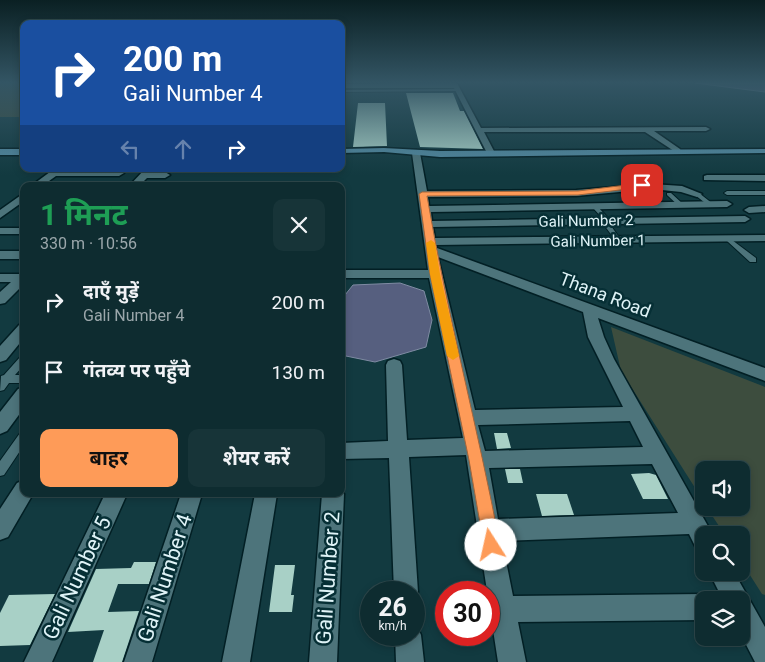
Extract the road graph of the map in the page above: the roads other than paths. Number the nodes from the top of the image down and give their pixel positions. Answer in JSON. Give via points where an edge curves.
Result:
{"nodes":[{"id":1,"x":470,"y":114,"type":"edge"},
{"id":2,"x":616,"y":121,"type":"dead end"},
{"id":3,"x":546,"y":122,"type":"dead end"},
{"id":4,"x":553,"y":129,"type":"junction"},
{"id":5,"x":625,"y":129,"type":"junction"},
{"id":6,"x":646,"y":129,"type":"junction"},
{"id":7,"x":706,"y":129,"type":"dead end"},
{"id":8,"x":478,"y":130,"type":"junction"},
{"id":9,"x":345,"y":151,"type":"edge"},
{"id":10,"x":765,"y":151,"type":"edge"},
{"id":11,"x":0,"y":152,"type":"edge"},
{"id":12,"x":20,"y":152,"type":"edge"},
{"id":13,"x":677,"y":152,"type":"junction"},
{"id":14,"x":416,"y":153,"type":"junction"},
{"id":15,"x":490,"y":153,"type":"junction"},
{"id":16,"x":55,"y":172,"type":"edge"},
{"id":17,"x":87,"y":172,"type":"edge"},
{"id":18,"x":147,"y":172,"type":"edge"},
{"id":19,"x":118,"y":173,"type":"dead end"},
{"id":20,"x":165,"y":175,"type":"dead end"},
{"id":21,"x":707,"y":178,"type":"dead end"},
{"id":22,"x":765,"y":178,"type":"edge"},
{"id":23,"x":41,"y":182,"type":"edge"},
{"id":24,"x":138,"y":182,"type":"edge"},
{"id":25,"x":727,"y":193,"type":"dead end"},
{"id":26,"x":765,"y":193,"type":"edge"},
{"id":27,"x":669,"y":194,"type":"dead end"},
{"id":28,"x":697,"y":194,"type":"joint"},
{"id":29,"x":20,"y":199,"type":"edge"},
{"id":30,"x":727,"y":204,"type":"dead end"},
{"id":31,"x":711,"y":205,"type":"junction"},
{"id":32,"x":682,"y":206,"type":"junction"},
{"id":33,"x":596,"y":208,"type":"junction"},
{"id":34,"x":425,"y":209,"type":"junction"},
{"id":35,"x":20,"y":210,"type":"edge"},
{"id":36,"x":765,"y":210,"type":"edge"},
{"id":37,"x":2,"y":211,"type":"edge"},
{"id":38,"x":606,"y":221,"type":"junction"},
{"id":39,"x":0,"y":231,"type":"edge"},
{"id":40,"x":20,"y":231,"type":"edge"},
{"id":41,"x":765,"y":238,"type":"edge"},
{"id":42,"x":728,"y":239,"type":"junction"},
{"id":43,"x":618,"y":240,"type":"junction"},
{"id":44,"x":431,"y":246,"type":"junction"},
{"id":45,"x":20,"y":255,"type":"edge"},
{"id":46,"x":0,"y":256,"type":"edge"},
{"id":47,"x":753,"y":260,"type":"dead end"},
{"id":48,"x":345,"y":274,"type":"edge"},
{"id":49,"x":435,"y":274,"type":"junction"},
{"id":50,"x":0,"y":278,"type":"edge"},
{"id":51,"x":20,"y":278,"type":"edge"},
{"id":52,"x":20,"y":281,"type":"edge"},
{"id":53,"x":0,"y":300,"type":"edge"},
{"id":54,"x":590,"y":309,"type":"junction"},
{"id":55,"x":20,"y":333,"type":"edge"},
{"id":56,"x":0,"y":356,"type":"edge"},
{"id":57,"x":20,"y":362,"type":"edge"},
{"id":58,"x":394,"y":365,"type":"dead end"},
{"id":59,"x":765,"y":375,"type":"edge"},
{"id":60,"x":20,"y":380,"type":"edge"},
{"id":61,"x":2,"y":382,"type":"edge"},
{"id":62,"x":20,"y":399,"type":"edge"},
{"id":63,"x":636,"y":414,"type":"junction"},
{"id":64,"x":467,"y":418,"type":"junction"},
{"id":65,"x":0,"y":426,"type":"edge"},
{"id":66,"x":20,"y":442,"type":"edge"},
{"id":67,"x":399,"y":449,"type":"junction"},
{"id":68,"x":345,"y":452,"type":"edge"},
{"id":69,"x":475,"y":453,"type":"junction"},
{"id":70,"x":658,"y":455,"type":"junction"},
{"id":71,"x":0,"y":471,"type":"edge"},
{"id":72,"x":20,"y":497,"type":"edge"},
{"id":73,"x":115,"y":497,"type":"edge"},
{"id":74,"x":190,"y":497,"type":"edge"},
{"id":75,"x":265,"y":497,"type":"edge"},
{"id":76,"x":333,"y":497,"type":"edge"},
{"id":77,"x":696,"y":526,"type":"edge"},
{"id":78,"x":0,"y":530,"type":"edge"},
{"id":79,"x":488,"y":530,"type":"junction"},
{"id":80,"x":695,"y":531,"type":"edge"},
{"id":81,"x":405,"y":581,"type":"edge"},
{"id":82,"x":695,"y":607,"type":"edge"},
{"id":83,"x":502,"y":609,"type":"junction"},
{"id":84,"x":750,"y":626,"type":"edge"},
{"id":85,"x":409,"y":646,"type":"edge"},
{"id":86,"x":765,"y":653,"type":"edge"},
{"id":87,"x":38,"y":662,"type":"edge"},
{"id":88,"x":138,"y":662,"type":"edge"},
{"id":89,"x":236,"y":662,"type":"edge"},
{"id":90,"x":323,"y":662,"type":"edge"},
{"id":91,"x":410,"y":662,"type":"edge"},
{"id":92,"x":512,"y":662,"type":"edge"}],
"edges":[{"from":1,"to":8,"type":"street"},
{"from":2,"to":5,"type":"street"},
{"from":3,"to":4,"type":"street"},
{"from":4,"to":5,"type":"street"},
{"from":4,"to":8,"type":"street","via":[[516,126]]},
{"from":5,"to":6,"type":"street"},
{"from":6,"to":7,"type":"street"},
{"from":6,"to":13,"type":"street"},
{"from":8,"to":15,"type":"street"},
{"from":9,"to":14,"type":"street"},
{"from":10,"to":13,"type":"street"},
{"from":11,"to":12,"type":"street"},
{"from":13,"to":15,"type":"street"},
{"from":14,"to":15,"type":"street"},
{"from":14,"to":34,"type":"street"},
{"from":16,"to":23,"type":"street"},
{"from":17,"to":19,"type":"street"},
{"from":18,"to":20,"type":"street"},
{"from":18,"to":24,"type":"street"},
{"from":21,"to":22,"type":"street"},
{"from":25,"to":26,"type":"lane"},
{"from":27,"to":32,"type":"lane"},
{"from":28,"to":31,"type":"lane"},
{"from":28,"to":34,"type":"street","via":[[642,185]]},
{"from":29,"to":37,"type":"street"},
{"from":30,"to":31,"type":"street"},
{"from":31,"to":32,"type":"street"},
{"from":32,"to":33,"type":"street"},
{"from":33,"to":34,"type":"street"},
{"from":33,"to":38,"type":"lane"},
{"from":34,"to":38,"type":"street","name":"Gali Number 2"},
{"from":34,"to":44,"type":"street"},
{"from":35,"to":37,"type":"street"},
{"from":36,"to":38,"type":"street","name":"Gali Number 2","via":[[747,214]]},
{"from":38,"to":43,"type":"lane"},
{"from":39,"to":40,"type":"street"},
{"from":41,"to":42,"type":"street","name":"Gali Number 1"},
{"from":42,"to":43,"type":"street","name":"Gali Number 1"},
{"from":42,"to":47,"type":"lane"},
{"from":43,"to":44,"type":"street","name":"Gali Number 1"},
{"from":44,"to":49,"type":"street"},
{"from":44,"to":54,"type":"street","name":"Thana Road"},
{"from":45,"to":46,"type":"street"},
{"from":48,"to":49,"type":"street"},
{"from":49,"to":64,"type":"street"},
{"from":50,"to":51,"type":"street"},
{"from":52,"to":53,"type":"street"},
{"from":54,"to":59,"type":"street","name":"Thana Road"},
{"from":54,"to":63,"type":"street","via":[[596,337]]},
{"from":55,"to":56,"type":"street"},
{"from":57,"to":61,"type":"lane"},
{"from":58,"to":67,"type":"street"},
{"from":60,"to":61,"type":"lane"},
{"from":62,"to":65,"type":"street"},
{"from":63,"to":64,"type":"street"},
{"from":63,"to":70,"type":"street"},
{"from":64,"to":69,"type":"street"},
{"from":66,"to":71,"type":"lane"},
{"from":67,"to":68,"type":"street"},
{"from":67,"to":69,"type":"street"},
{"from":67,"to":81,"type":"street"},
{"from":69,"to":70,"type":"street"},
{"from":69,"to":79,"type":"street"},
{"from":70,"to":77,"type":"street"},
{"from":72,"to":78,"type":"street"},
{"from":73,"to":87,"type":"street","name":"Gali Number 5"},
{"from":74,"to":88,"type":"street","name":"Gali Number 4"},
{"from":75,"to":89,"type":"street"},
{"from":76,"to":90,"type":"street","name":"Gali Number 2"},
{"from":79,"to":80,"type":"street"},
{"from":79,"to":83,"type":"street"},
{"from":82,"to":83,"type":"street"},
{"from":83,"to":92,"type":"street"},
{"from":84,"to":86,"type":"street"},
{"from":85,"to":91,"type":"street"}]}
